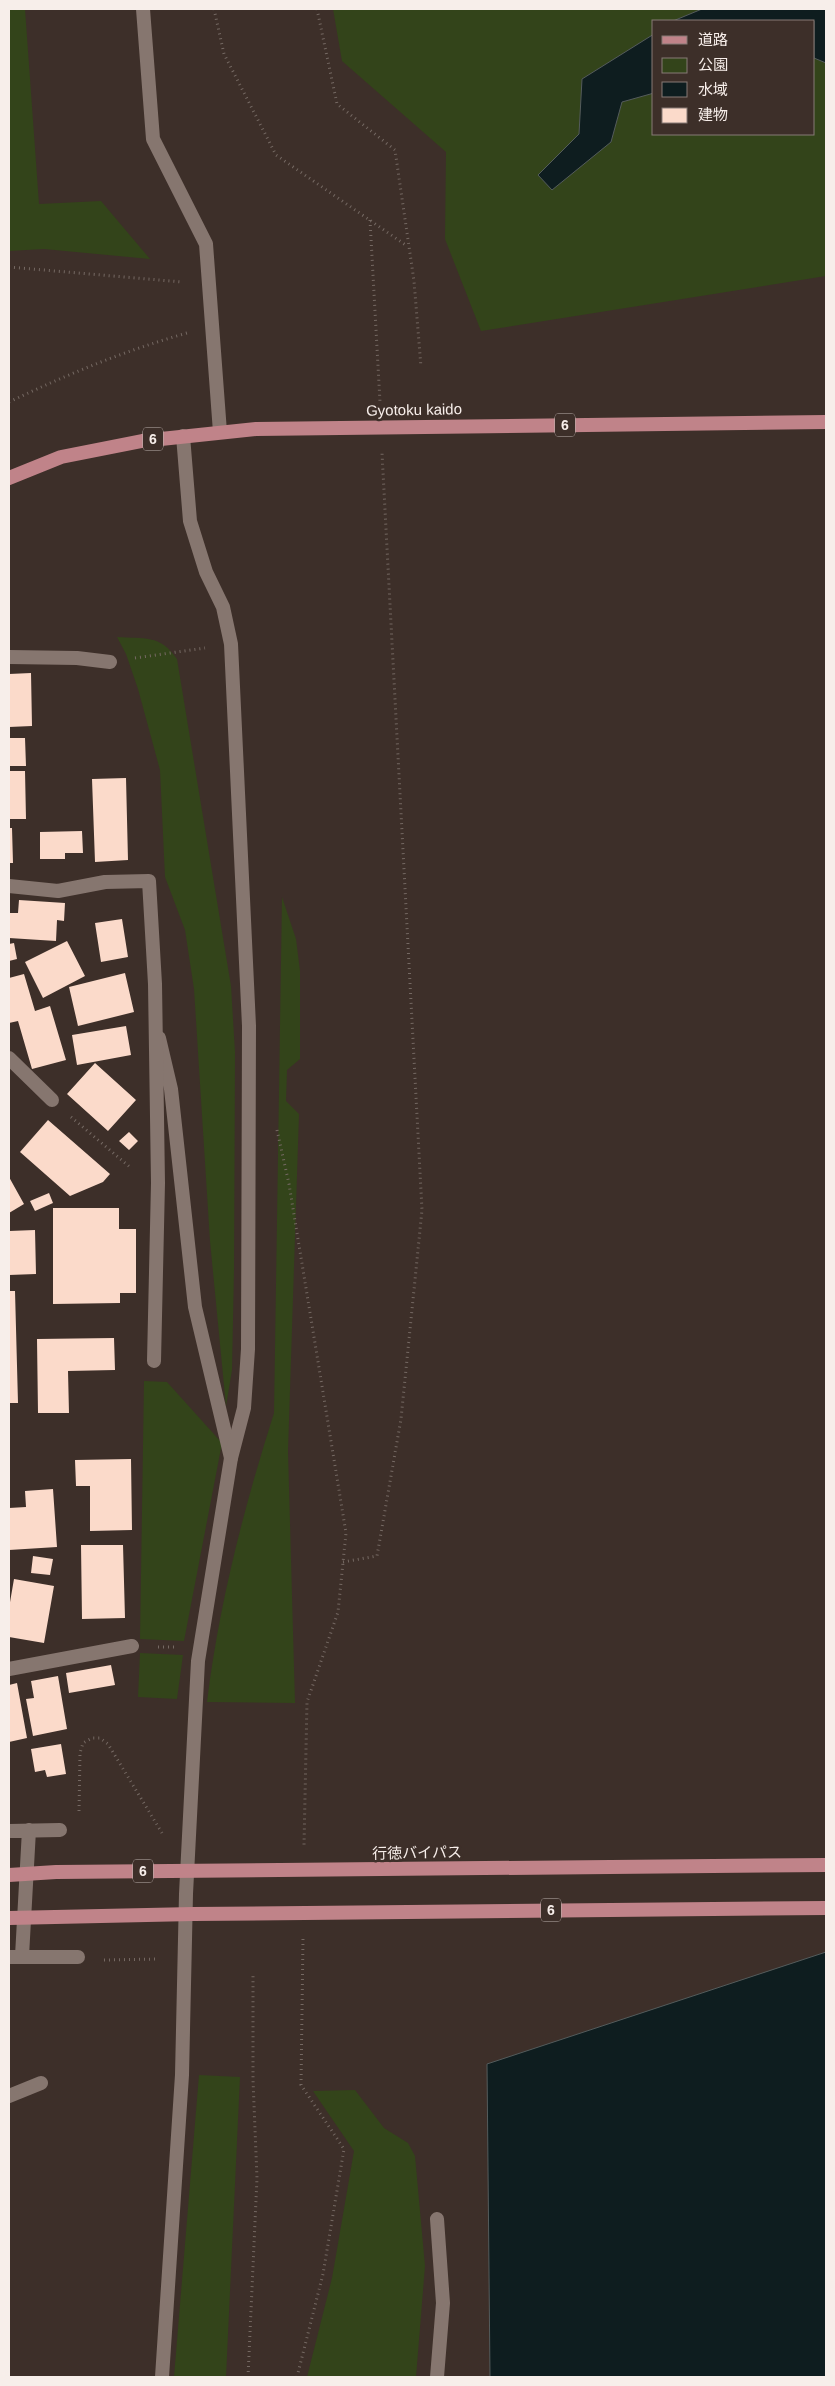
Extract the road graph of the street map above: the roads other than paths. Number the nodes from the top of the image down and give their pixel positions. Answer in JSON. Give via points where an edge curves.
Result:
{"nodes":[{"id":1,"x":144,"y":9,"type":"edge"},
{"id":2,"x":826,"y":422,"type":"edge"},
{"id":3,"x":220,"y":432,"type":"junction"},
{"id":4,"x":183,"y":436,"type":"junction"},
{"id":5,"x":9,"y":478,"type":"edge"},
{"id":6,"x":9,"y":657,"type":"edge"},
{"id":7,"x":110,"y":662,"type":"road end"},
{"id":8,"x":9,"y":886,"type":"edge"},
{"id":9,"x":156,"y":1024,"type":"junction"},
{"id":10,"x":9,"y":1058,"type":"edge"},
{"id":11,"x":52,"y":1100,"type":"road end"},
{"id":12,"x":154,"y":1361,"type":"dead end"},
{"id":13,"x":231,"y":1458,"type":"junction"},
{"id":14,"x":132,"y":1646,"type":"road end"},
{"id":15,"x":9,"y":1669,"type":"edge"},
{"id":16,"x":29,"y":1830,"type":"junction"},
{"id":17,"x":60,"y":1830,"type":"dead end"},
{"id":18,"x":9,"y":1831,"type":"edge"},
{"id":19,"x":826,"y":1865,"type":"edge"},
{"id":20,"x":9,"y":1875,"type":"edge"},
{"id":21,"x":826,"y":1908,"type":"edge"},
{"id":22,"x":9,"y":1918,"type":"edge"},
{"id":23,"x":16,"y":1956,"type":"edge"},
{"id":24,"x":78,"y":1957,"type":"dead end"},
{"id":25,"x":41,"y":2083,"type":"dead end"},
{"id":26,"x":9,"y":2096,"type":"edge"},
{"id":27,"x":438,"y":2219,"type":"dead end"},
{"id":28,"x":162,"y":2377,"type":"edge"},
{"id":29,"x":437,"y":2377,"type":"edge"}],
"edges":[{"from":1,"to":3,"type":"street","via":[[153,139],[206,244]]},
{"from":2,"to":3,"type":"main road","name":"Gyotoku kaido","number":"6","via":[[303,428]]},
{"from":3,"to":4,"type":"main road","name":"Gyotoku kaido","number":"6"},
{"from":4,"to":5,"type":"main road","name":"Gyotoku kaido","number":"6","via":[[61,457]]},
{"from":4,"to":13,"type":"street","via":[[190,521],[206,572],[223,607],[231,644],[249,1075],[248,1349],[244,1408]]},
{"from":6,"to":7,"type":"street"},
{"from":8,"to":9,"type":"street","via":[[58,891],[105,882],[149,881]]},
{"from":9,"to":12,"type":"street","via":[[158,1183]]},
{"from":9,"to":13,"type":"street","via":[[170,1089],[195,1307]]},
{"from":10,"to":11,"type":"street"},
{"from":13,"to":28,"type":"street","via":[[199,1647],[194,1702],[182,2075]]},
{"from":14,"to":15,"type":"street"},
{"from":16,"to":17,"type":"street"},
{"from":16,"to":18,"type":"street"},
{"from":16,"to":23,"type":"street"},
{"from":19,"to":20,"type":"main road","name":"行徳バイパス","number":"6"},
{"from":21,"to":22,"type":"main road","number":"6","via":[[202,1913]]},
{"from":23,"to":24,"type":"street"},
{"from":25,"to":26,"type":"street"},
{"from":27,"to":29,"type":"street","via":[[443,2303]]}]}
